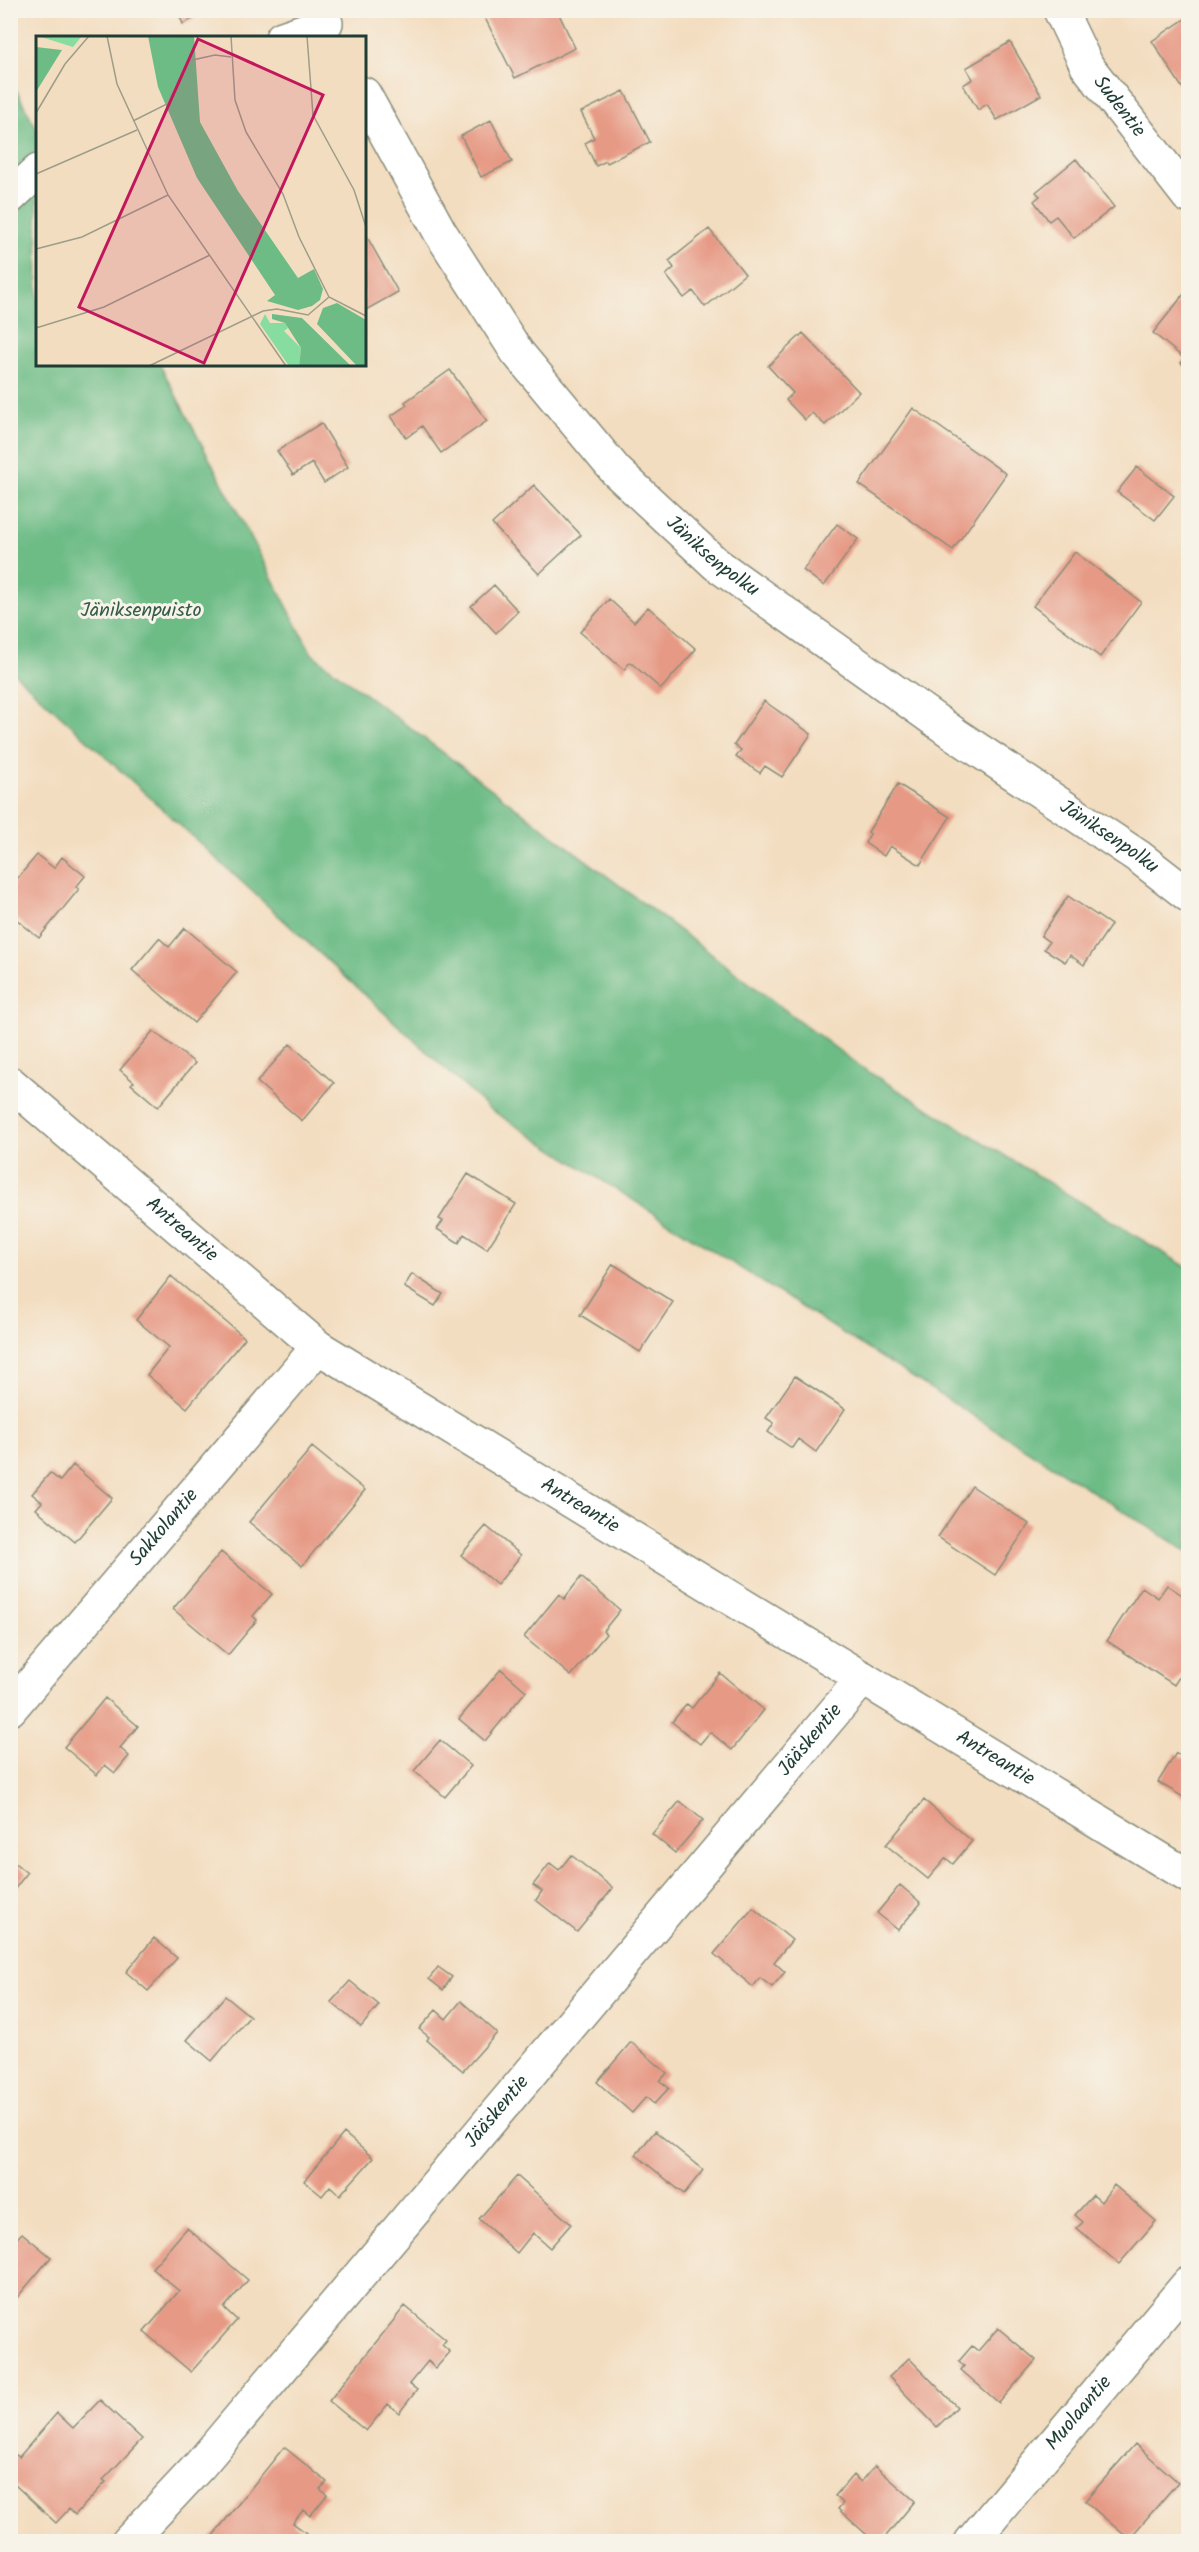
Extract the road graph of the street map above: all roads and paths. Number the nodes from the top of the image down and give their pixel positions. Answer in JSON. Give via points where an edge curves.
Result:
{"nodes":[{"id":1,"x":1060,"y":10,"type":"edge"},
{"id":2,"x":327,"y":24,"type":"edge"},
{"id":3,"x":288,"y":36,"type":"edge"},
{"id":4,"x":366,"y":98,"type":"edge"},
{"id":5,"x":36,"y":173,"type":"edge"},
{"id":6,"x":1188,"y":196,"type":"edge"},
{"id":7,"x":10,"y":197,"type":"edge"},
{"id":8,"x":1188,"y":895,"type":"edge"},
{"id":9,"x":10,"y":1083,"type":"edge"},
{"id":10,"x":318,"y":1347,"type":"junction"},
{"id":11,"x":863,"y":1678,"type":"junction"},
{"id":12,"x":10,"y":1709,"type":"edge"},
{"id":13,"x":1188,"y":1876,"type":"edge"},
{"id":14,"x":1188,"y":2284,"type":"edge"},
{"id":15,"x":128,"y":2541,"type":"edge"},
{"id":16,"x":971,"y":2541,"type":"edge"}],
"edges":[{"from":1,"to":6,"type":"street","name":"Sudentie","via":[[1087,66]]},
{"from":2,"to":3,"type":"street"},
{"from":4,"to":8,"type":"street","name":"Jäniksenpolku","via":[[440,232],[517,352],[616,471],[716,564]]},
{"from":5,"to":7,"type":"street"},
{"from":9,"to":10,"type":"street","name":"Antreantie"},
{"from":10,"to":11,"type":"street","name":"Antreantie"},
{"from":10,"to":12,"type":"street","name":"Sakkolantie"},
{"from":11,"to":13,"type":"street","name":"Antreantie"},
{"from":11,"to":15,"type":"street","name":"Jääskentie","via":[[200,2465]]},
{"from":14,"to":16,"type":"street","name":"Muolaantie"}]}
